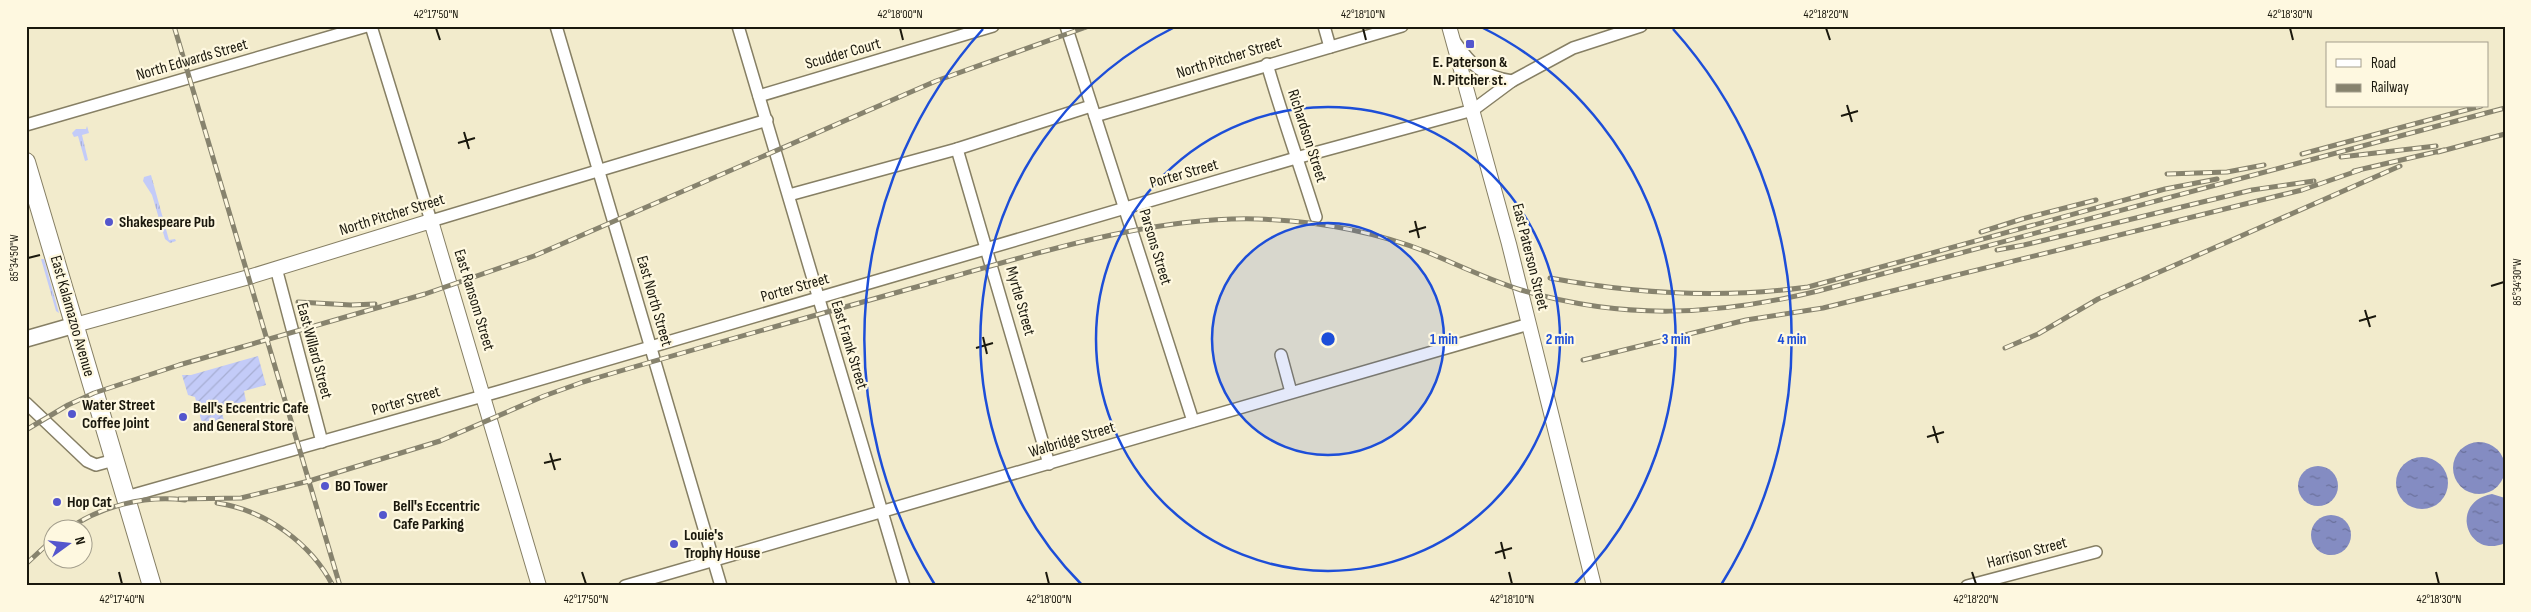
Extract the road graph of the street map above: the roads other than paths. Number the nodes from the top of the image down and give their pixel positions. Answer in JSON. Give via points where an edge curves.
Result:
{"nodes":[{"id":1,"x":369,"y":26,"type":"edge"},
{"id":2,"x":556,"y":26,"type":"edge"},
{"id":3,"x":738,"y":26,"type":"edge"},
{"id":4,"x":993,"y":26,"type":"edge"},
{"id":5,"x":1066,"y":26,"type":"edge"},
{"id":6,"x":1324,"y":26,"type":"edge"},
{"id":7,"x":1402,"y":26,"type":"edge"},
{"id":8,"x":1641,"y":26,"type":"edge"},
{"id":9,"x":1450,"y":32,"type":"edge"},
{"id":10,"x":1330,"y":47,"type":"junction"},
{"id":11,"x":1267,"y":64,"type":"junction"},
{"id":12,"x":1512,"y":81,"type":"junction"},
{"id":13,"x":759,"y":96,"type":"junction"},
{"id":14,"x":1473,"y":110,"type":"junction"},
{"id":15,"x":1093,"y":111,"type":"junction"},
{"id":16,"x":767,"y":120,"type":"junction"},
{"id":17,"x":26,"y":125,"type":"edge"},
{"id":18,"x":957,"y":149,"type":"junction"},
{"id":19,"x":1296,"y":158,"type":"junction"},
{"id":20,"x":26,"y":162,"type":"edge"},
{"id":21,"x":598,"y":171,"type":"junction"},
{"id":22,"x":789,"y":195,"type":"junction"},
{"id":23,"x":1126,"y":208,"type":"junction"},
{"id":24,"x":1316,"y":217,"type":"dead end"},
{"id":25,"x":431,"y":221,"type":"junction"},
{"id":26,"x":988,"y":249,"type":"junction"},
{"id":27,"x":276,"y":268,"type":"junction"},
{"id":28,"x":818,"y":298,"type":"junction"},
{"id":29,"x":1529,"y":324,"type":"junction"},
{"id":30,"x":75,"y":325,"type":"junction"},
{"id":31,"x":26,"y":339,"type":"edge"},
{"id":32,"x":651,"y":348,"type":"junction"},
{"id":33,"x":1281,"y":355,"type":"dead end"},
{"id":34,"x":1291,"y":392,"type":"junction"},
{"id":35,"x":484,"y":395,"type":"junction"},
{"id":36,"x":26,"y":403,"type":"edge"},
{"id":37,"x":1193,"y":421,"type":"junction"},
{"id":38,"x":322,"y":442,"type":"junction"},
{"id":39,"x":114,"y":460,"type":"junction"},
{"id":40,"x":1049,"y":464,"type":"junction"},
{"id":41,"x":126,"y":497,"type":"junction"},
{"id":42,"x":882,"y":512,"type":"junction"},
{"id":43,"x":2096,"y":552,"type":"dead end"},
{"id":44,"x":713,"y":559,"type":"junction"},
{"id":45,"x":628,"y":585,"type":"edge"},
{"id":46,"x":152,"y":586,"type":"edge"},
{"id":47,"x":539,"y":586,"type":"edge"},
{"id":48,"x":721,"y":586,"type":"edge"},
{"id":49,"x":904,"y":586,"type":"edge"},
{"id":50,"x":1594,"y":586,"type":"edge"},
{"id":51,"x":1967,"y":586,"type":"edge"}],
"edges":[{"from":1,"to":17,"type":"street","name":"North Edwards Street"},
{"from":1,"to":25,"type":"street","name":"East Ransom Street"},
{"from":2,"to":21,"type":"street","name":"East North Street"},
{"from":3,"to":13,"type":"street","name":"East Frank Street"},
{"from":4,"to":13,"type":"street","name":"Scudder Court"},
{"from":5,"to":15,"type":"street","name":"Parsons Street"},
{"from":6,"to":10,"type":"street"},
{"from":7,"to":10,"type":"street","name":"North Pitcher Street"},
{"from":8,"to":12,"type":"street","via":[[1573,48]]},
{"from":9,"to":12,"type":"street","via":[[1471,64],[1493,78]]},
{"from":9,"to":14,"type":"street","name":"East Paterson Street"},
{"from":10,"to":11,"type":"street","name":"North Pitcher Street"},
{"from":11,"to":15,"type":"street","name":"North Pitcher Street"},
{"from":11,"to":19,"type":"street","name":"Richardson Street"},
{"from":12,"to":14,"type":"street"},
{"from":13,"to":16,"type":"street","name":"East Frank Street"},
{"from":14,"to":19,"type":"street","name":"Porter Street"},
{"from":14,"to":29,"type":"street","name":"East Paterson Street"},
{"from":15,"to":18,"type":"street","name":"North Pitcher Street"},
{"from":15,"to":23,"type":"street","name":"Parsons Street"},
{"from":16,"to":21,"type":"street","name":"North Pitcher Street"},
{"from":16,"to":22,"type":"street","name":"East Frank Street"},
{"from":18,"to":22,"type":"street","name":"North Pitcher Street"},
{"from":18,"to":26,"type":"street","name":"Myrtle Street"},
{"from":19,"to":23,"type":"street","name":"Porter Street"},
{"from":19,"to":24,"type":"street","name":"Richardson Street"},
{"from":20,"to":30,"type":"main road","name":"East Kalamazoo Avenue"},
{"from":21,"to":25,"type":"street","name":"North Pitcher Street"},
{"from":21,"to":32,"type":"street","name":"East North Street"},
{"from":22,"to":28,"type":"street","name":"East Frank Street"},
{"from":23,"to":26,"type":"street","name":"Porter Street"},
{"from":23,"to":37,"type":"street","name":"Parsons Street"},
{"from":25,"to":27,"type":"street","name":"North Pitcher Street"},
{"from":25,"to":35,"type":"street","name":"East Ransom Street"},
{"from":26,"to":28,"type":"street","name":"Porter Street"},
{"from":26,"to":40,"type":"street","name":"Myrtle Street"},
{"from":27,"to":30,"type":"street","name":"North Pitcher Street"},
{"from":27,"to":38,"type":"street","name":"East Willard Street"},
{"from":28,"to":32,"type":"street","name":"Porter Street"},
{"from":28,"to":42,"type":"street","name":"East Frank Street"},
{"from":29,"to":34,"type":"street","name":"Walbridge Street"},
{"from":29,"to":50,"type":"street","name":"East Paterson Street"},
{"from":30,"to":31,"type":"main road","name":"North Pitcher Street"},
{"from":30,"to":39,"type":"main road","name":"East Kalamazoo Avenue"},
{"from":32,"to":35,"type":"street","name":"Porter Street"},
{"from":32,"to":44,"type":"street","name":"East North Street"},
{"from":33,"to":34,"type":"street"},
{"from":34,"to":37,"type":"street","name":"Walbridge Street"},
{"from":35,"to":38,"type":"street","name":"Porter Street"},
{"from":35,"to":47,"type":"street","name":"East Ransom Street"},
{"from":36,"to":39,"type":"street","via":[[87,461],[96,465]]},
{"from":37,"to":40,"type":"street","name":"Walbridge Street"},
{"from":38,"to":41,"type":"street","name":"Porter Street"},
{"from":39,"to":41,"type":"main road","name":"East Kalamazoo Avenue"},
{"from":40,"to":42,"type":"street","name":"Walbridge Street"},
{"from":41,"to":46,"type":"main road","name":"East Kalamazoo Avenue"},
{"from":42,"to":44,"type":"street","name":"Walbridge Street"},
{"from":42,"to":49,"type":"street","name":"East Frank Street"},
{"from":43,"to":51,"type":"street","name":"Harrison Street"},
{"from":44,"to":45,"type":"street","name":"Walbridge Street"},
{"from":44,"to":48,"type":"street","name":"East North Street"}]}
